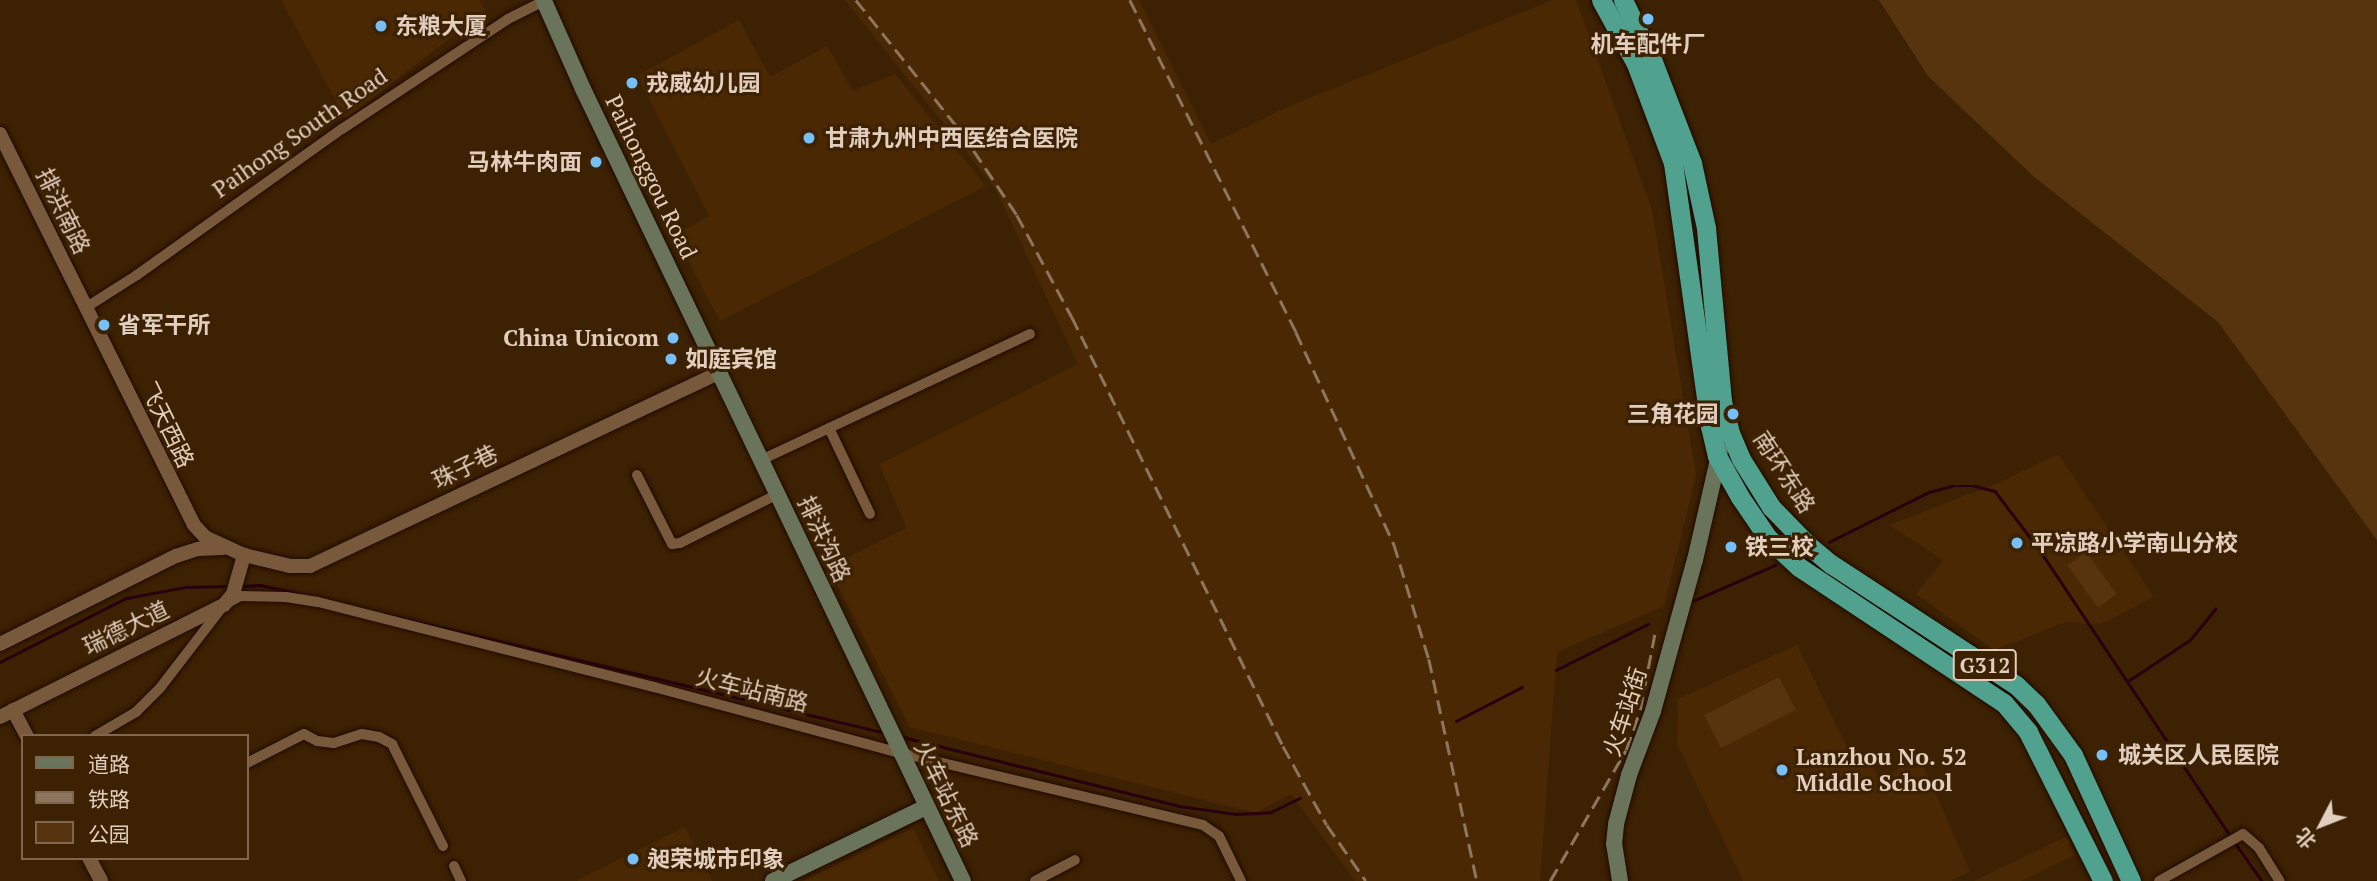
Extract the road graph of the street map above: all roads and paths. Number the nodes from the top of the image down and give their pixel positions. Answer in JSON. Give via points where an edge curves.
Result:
{"nodes":[{"id":1,"x":544,"y":0,"type":"edge"},
{"id":2,"x":1601,"y":0,"type":"edge"},
{"id":3,"x":1623,"y":0,"type":"edge"},
{"id":4,"x":0,"y":134,"type":"edge"},
{"id":5,"x":85,"y":308,"type":"junction"},
{"id":6,"x":1030,"y":334,"type":"dead end"},
{"id":7,"x":720,"y":372,"type":"junction"},
{"id":8,"x":829,"y":428,"type":"junction"},
{"id":9,"x":1730,"y":433,"type":"junction"},
{"id":10,"x":1717,"y":456,"type":"junction"},
{"id":11,"x":761,"y":460,"type":"junction"},
{"id":12,"x":637,"y":475,"type":"dead end"},
{"id":13,"x":778,"y":494,"type":"junction"},
{"id":14,"x":870,"y":514,"type":"dead end"},
{"id":15,"x":225,"y":548,"type":"junction"},
{"id":16,"x":244,"y":555,"type":"junction"},
{"id":17,"x":228,"y":600,"type":"junction"},
{"id":18,"x":0,"y":644,"type":"edge"},
{"id":19,"x":7,"y":713,"type":"edge"},
{"id":20,"x":888,"y":726,"type":"joint"},
{"id":21,"x":25,"y":734,"type":"edge"},
{"id":22,"x":98,"y":734,"type":"edge"},
{"id":23,"x":899,"y":750,"type":"junction"},
{"id":24,"x":248,"y":762,"type":"edge"},
{"id":25,"x":926,"y":807,"type":"junction"},
{"id":26,"x":443,"y":846,"type":"dead end"},
{"id":27,"x":90,"y":860,"type":"edge"},
{"id":28,"x":1075,"y":860,"type":"dead end"},
{"id":29,"x":454,"y":866,"type":"dead end"},
{"id":30,"x":100,"y":881,"type":"edge"},
{"id":31,"x":461,"y":881,"type":"edge"},
{"id":32,"x":773,"y":881,"type":"edge"},
{"id":33,"x":962,"y":881,"type":"edge"},
{"id":34,"x":1035,"y":881,"type":"edge"},
{"id":35,"x":1241,"y":881,"type":"edge"},
{"id":36,"x":1620,"y":881,"type":"edge"},
{"id":37,"x":2103,"y":881,"type":"edge"},
{"id":38,"x":2131,"y":881,"type":"edge"},
{"id":39,"x":2159,"y":881,"type":"edge"},
{"id":40,"x":2280,"y":881,"type":"edge"}],
"edges":[{"from":1,"to":5,"type":"street","name":"Paihong South Road","via":[[342,129]]},
{"from":1,"to":7,"type":"main road","name":"Paihonggou Road"},
{"from":2,"to":10,"type":"highway","name":"南环东路","number":"G312","via":[[1636,64],[1674,163]]},
{"from":3,"to":9,"type":"highway","name":"南环东路","number":"G312","via":[[1692,163],[1706,228],[1722,401]]},
{"from":4,"to":5,"type":"street","name":"排洪南路"},
{"from":5,"to":15,"type":"street","name":"飞天西路","via":[[194,525]]},
{"from":6,"to":8,"type":"street"},
{"from":7,"to":11,"type":"main road","name":"排洪沟路"},
{"from":7,"to":16,"type":"street","name":"珠子巷","via":[[310,566]]},
{"from":8,"to":11,"type":"street"},
{"from":8,"to":14,"type":"street"},
{"from":9,"to":10,"type":"main road","name":"火车站街"},
{"from":9,"to":38,"type":"highway","name":"南环东路","number":"G312","via":[[1771,507],[1798,536],[1831,564],[2016,685],[2043,712],[2073,755]]},
{"from":10,"to":36,"type":"main road","name":"火车站街","via":[[1695,559],[1616,824]]},
{"from":10,"to":37,"type":"highway","name":"南环东路","number":"G312","via":[[1754,520],[1799,567],[2004,703],[2028,732]]},
{"from":11,"to":13,"type":"main road","name":"排洪沟路"},
{"from":12,"to":13,"type":"street","via":[[672,544]]},
{"from":13,"to":20,"type":"main road","name":"排洪沟路"},
{"from":15,"to":16,"type":"street","name":"珠子巷"},
{"from":15,"to":18,"type":"street","name":"瑞德大道","via":[[176,556]]},
{"from":16,"to":17,"type":"street"},
{"from":17,"to":19,"type":"street","name":"瑞德大道"},
{"from":17,"to":22,"type":"street","via":[[160,688],[136,712]]},
{"from":17,"to":23,"type":"street","name":"火车站南路","via":[[259,594],[318,602]]},
{"from":19,"to":21,"type":"street"},
{"from":20,"to":23,"type":"main road","name":"火车站东路"},
{"from":23,"to":25,"type":"main road","name":"火车站东路"},
{"from":23,"to":35,"type":"street","name":"火车站南路","via":[[1203,825],[1219,836]]},
{"from":24,"to":26,"type":"street","via":[[304,734],[334,743],[362,734],[379,737],[392,744]]},
{"from":25,"to":32,"type":"main road"},
{"from":25,"to":33,"type":"main road","name":"火车站东路"},
{"from":27,"to":30,"type":"street"},
{"from":28,"to":34,"type":"street"},
{"from":29,"to":31,"type":"street"},
{"from":39,"to":40,"type":"street","via":[[2243,834],[2259,848]]}]}
